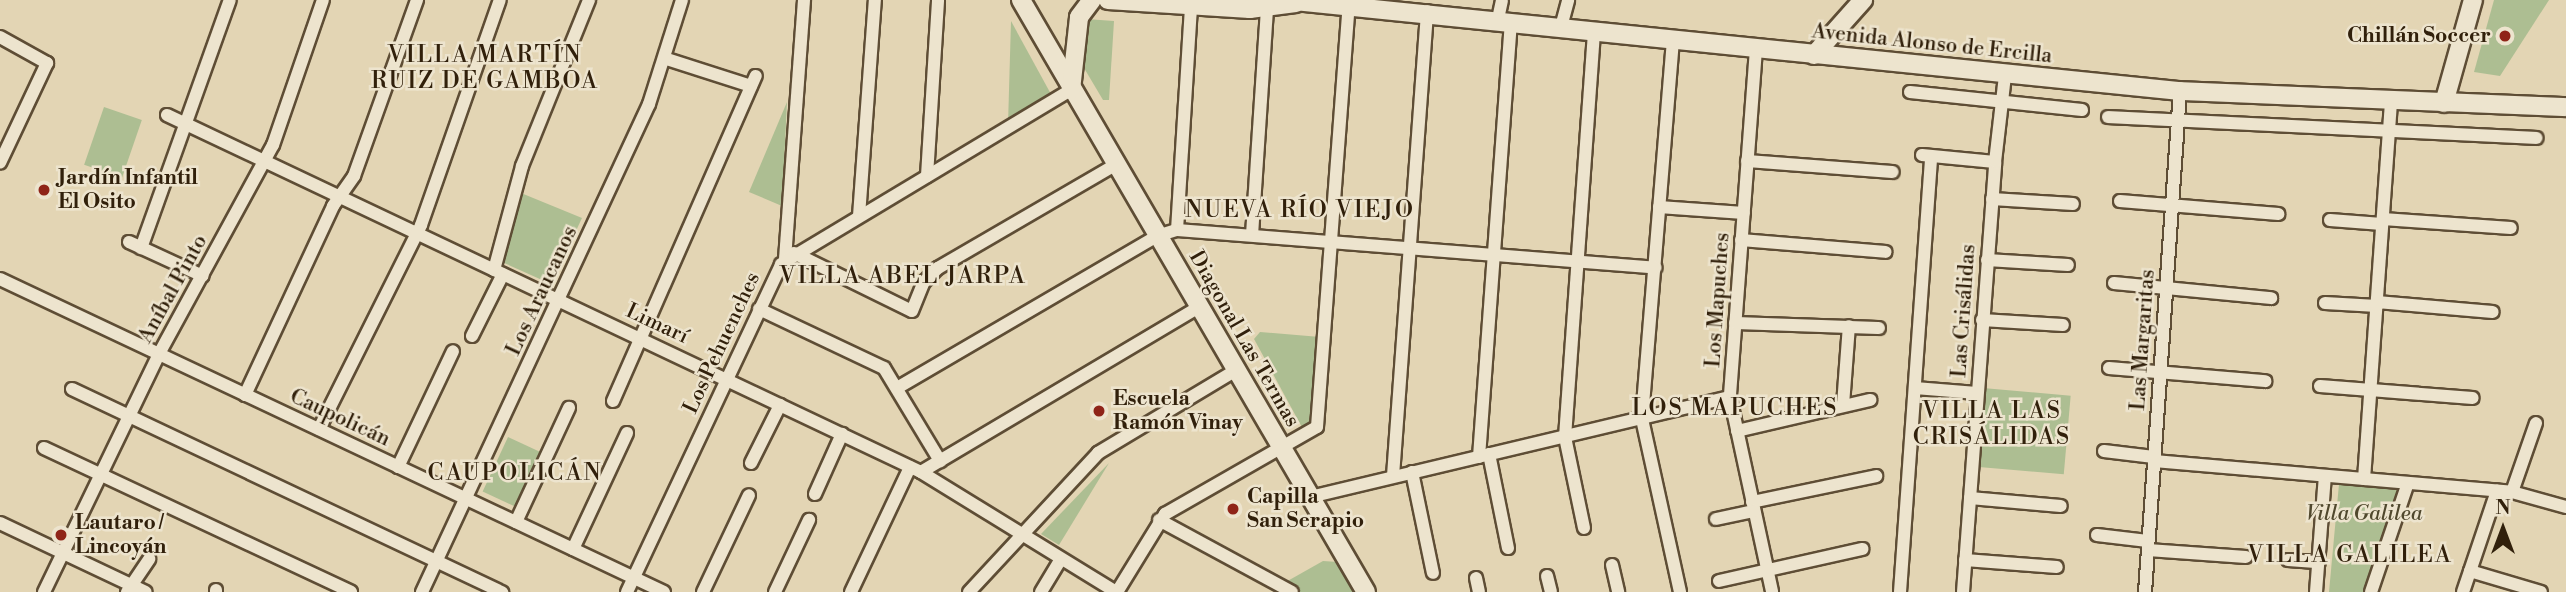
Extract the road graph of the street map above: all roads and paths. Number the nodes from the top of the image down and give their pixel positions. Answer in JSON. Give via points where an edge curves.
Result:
{"nodes":[{"id":1,"x":230,"y":0,"type":"edge"},
{"id":2,"x":323,"y":0,"type":"edge"},
{"id":3,"x":417,"y":0,"type":"edge"},
{"id":4,"x":500,"y":0,"type":"edge"},
{"id":5,"x":589,"y":0,"type":"edge"},
{"id":6,"x":682,"y":0,"type":"edge"},
{"id":7,"x":804,"y":0,"type":"edge"},
{"id":8,"x":875,"y":0,"type":"edge"},
{"id":9,"x":938,"y":0,"type":"edge"},
{"id":10,"x":1021,"y":0,"type":"edge"},
{"id":11,"x":1033,"y":0,"type":"edge"},
{"id":12,"x":1092,"y":0,"type":"edge"},
{"id":13,"x":1108,"y":0,"type":"edge"},
{"id":14,"x":1502,"y":0,"type":"edge"},
{"id":15,"x":1568,"y":0,"type":"edge"},
{"id":16,"x":1863,"y":0,"type":"edge"},
{"id":17,"x":2473,"y":0,"type":"edge"},
{"id":18,"x":1290,"y":1,"type":"edge"},
{"id":19,"x":1191,"y":5,"type":"junction"},
{"id":20,"x":1349,"y":6,"type":"junction"},
{"id":21,"x":1267,"y":8,"type":"junction"},
{"id":22,"x":1427,"y":11,"type":"junction"},
{"id":23,"x":1505,"y":20,"type":"junction"},
{"id":24,"x":1561,"y":27,"type":"junction"},
{"id":25,"x":1594,"y":30,"type":"junction"},
{"id":26,"x":1037,"y":33,"type":"junction"},
{"id":27,"x":0,"y":37,"type":"edge"},
{"id":28,"x":1673,"y":40,"type":"junction"},
{"id":29,"x":1756,"y":49,"type":"junction"},
{"id":30,"x":1814,"y":55,"type":"junction"},
{"id":31,"x":667,"y":59,"type":"junction"},
{"id":32,"x":2005,"y":75,"type":"junction"},
{"id":33,"x":1071,"y":90,"type":"junction"},
{"id":34,"x":2180,"y":91,"type":"junction"},
{"id":35,"x":1910,"y":92,"type":"dead end"},
{"id":36,"x":2002,"y":102,"type":"junction"},
{"id":37,"x":2391,"y":102,"type":"junction"},
{"id":38,"x":2444,"y":103,"type":"junction"},
{"id":39,"x":2566,"y":107,"type":"edge"},
{"id":40,"x":2082,"y":110,"type":"dead end"},
{"id":41,"x":167,"y":116,"type":"dead end"},
{"id":42,"x":2108,"y":117,"type":"dead end"},
{"id":43,"x":2178,"y":123,"type":"junction"},
{"id":44,"x":186,"y":124,"type":"junction"},
{"id":45,"x":2389,"y":132,"type":"junction"},
{"id":46,"x":2536,"y":138,"type":"dead end"},
{"id":47,"x":1747,"y":160,"type":"junction"},
{"id":48,"x":264,"y":161,"type":"junction"},
{"id":49,"x":1994,"y":162,"type":"junction"},
{"id":50,"x":0,"y":163,"type":"edge"},
{"id":51,"x":1115,"y":164,"type":"junction"},
{"id":52,"x":1893,"y":172,"type":"dead end"},
{"id":53,"x":927,"y":176,"type":"junction"},
{"id":54,"x":340,"y":197,"type":"junction"},
{"id":55,"x":1992,"y":200,"type":"junction"},
{"id":56,"x":2120,"y":201,"type":"dead end"},
{"id":57,"x":2073,"y":204,"type":"dead end"},
{"id":58,"x":2172,"y":205,"type":"junction"},
{"id":59,"x":1659,"y":208,"type":"junction"},
{"id":60,"x":1744,"y":213,"type":"junction"},
{"id":61,"x":2278,"y":214,"type":"dead end"},
{"id":62,"x":859,"y":216,"type":"junction"},
{"id":63,"x":2330,"y":220,"type":"dead end"},
{"id":64,"x":2383,"y":221,"type":"junction"},
{"id":65,"x":2511,"y":228,"type":"dead end"},
{"id":66,"x":1177,"y":230,"type":"junction"},
{"id":67,"x":415,"y":233,"type":"junction"},
{"id":68,"x":1252,"y":235,"type":"junction"},
{"id":69,"x":1157,"y":236,"type":"junction"},
{"id":70,"x":1331,"y":240,"type":"junction"},
{"id":71,"x":1741,"y":240,"type":"junction"},
{"id":72,"x":128,"y":242,"type":"dead end"},
{"id":73,"x":1409,"y":246,"type":"junction"},
{"id":74,"x":141,"y":248,"type":"junction"},
{"id":75,"x":1886,"y":252,"type":"dead end"},
{"id":76,"x":1494,"y":253,"type":"junction"},
{"id":77,"x":790,"y":256,"type":"junction"},
{"id":78,"x":1987,"y":260,"type":"junction"},
{"id":79,"x":1577,"y":262,"type":"junction"},
{"id":80,"x":2067,"y":265,"type":"dead end"},
{"id":81,"x":1654,"y":268,"type":"junction"},
{"id":82,"x":499,"y":272,"type":"junction"},
{"id":83,"x":202,"y":276,"type":"junction"},
{"id":84,"x":0,"y":279,"type":"edge"},
{"id":85,"x":2114,"y":283,"type":"dead end"},
{"id":86,"x":2166,"y":288,"type":"junction"},
{"id":87,"x":2271,"y":298,"type":"dead end"},
{"id":88,"x":559,"y":300,"type":"junction"},
{"id":89,"x":2325,"y":303,"type":"dead end"},
{"id":90,"x":2377,"y":304,"type":"junction"},
{"id":91,"x":1199,"y":307,"type":"junction"},
{"id":92,"x":759,"y":309,"type":"junction"},
{"id":93,"x":2493,"y":312,"type":"dead end"},
{"id":94,"x":1982,"y":320,"type":"junction"},
{"id":95,"x":1735,"y":323,"type":"junction"},
{"id":96,"x":2063,"y":325,"type":"dead end"},
{"id":97,"x":1849,"y":326,"type":"junction"},
{"id":98,"x":1879,"y":328,"type":"dead end"},
{"id":99,"x":472,"y":336,"type":"dead end"},
{"id":100,"x":641,"y":338,"type":"junction"},
{"id":101,"x":453,"y":351,"type":"dead end"},
{"id":102,"x":160,"y":352,"type":"junction"},
{"id":103,"x":2109,"y":368,"type":"dead end"},
{"id":104,"x":1236,"y":370,"type":"junction"},
{"id":105,"x":2160,"y":372,"type":"junction"},
{"id":106,"x":727,"y":379,"type":"junction"},
{"id":107,"x":2265,"y":381,"type":"dead end"},
{"id":108,"x":2320,"y":386,"type":"dead end"},
{"id":109,"x":1915,"y":387,"type":"junction"},
{"id":110,"x":897,"y":388,"type":"junction"},
{"id":111,"x":72,"y":389,"type":"dead end"},
{"id":112,"x":2370,"y":390,"type":"junction"},
{"id":113,"x":1977,"y":393,"type":"junction"},
{"id":114,"x":245,"y":394,"type":"junction"},
{"id":115,"x":1730,"y":397,"type":"junction"},
{"id":116,"x":2473,"y":398,"type":"dead end"},
{"id":117,"x":1870,"y":400,"type":"dead end"},
{"id":118,"x":614,"y":401,"type":"dead end"},
{"id":119,"x":780,"y":405,"type":"junction"},
{"id":120,"x":1843,"y":405,"type":"junction"},
{"id":121,"x":569,"y":408,"type":"dead end"},
{"id":122,"x":128,"y":415,"type":"junction"},
{"id":123,"x":1642,"y":419,"type":"junction"},
{"id":124,"x":2536,"y":423,"type":"dead end"},
{"id":125,"x":319,"y":429,"type":"junction"},
{"id":126,"x":1737,"y":431,"type":"junction"},
{"id":127,"x":627,"y":433,"type":"dead end"},
{"id":128,"x":842,"y":435,"type":"junction"},
{"id":129,"x":1565,"y":437,"type":"junction"},
{"id":130,"x":1280,"y":445,"type":"junction"},
{"id":131,"x":44,"y":448,"type":"dead end"},
{"id":132,"x":2104,"y":452,"type":"dead end"},
{"id":133,"x":1484,"y":456,"type":"junction"},
{"id":134,"x":2154,"y":459,"type":"junction"},
{"id":135,"x":940,"y":461,"type":"junction"},
{"id":136,"x":751,"y":463,"type":"dead end"},
{"id":137,"x":398,"y":467,"type":"junction"},
{"id":138,"x":916,"y":470,"type":"junction"},
{"id":139,"x":1412,"y":472,"type":"junction"},
{"id":140,"x":100,"y":474,"type":"junction"},
{"id":141,"x":1876,"y":475,"type":"dead end"},
{"id":142,"x":1393,"y":476,"type":"junction"},
{"id":143,"x":2325,"y":476,"type":"junction"},
{"id":144,"x":2364,"y":479,"type":"junction"},
{"id":145,"x":2408,"y":483,"type":"junction"},
{"id":146,"x":2497,"y":491,"type":"junction"},
{"id":147,"x":2512,"y":492,"type":"junction"},
{"id":148,"x":815,"y":494,"type":"dead end"},
{"id":149,"x":748,"y":495,"type":"dead end"},
{"id":150,"x":1310,"y":497,"type":"junction"},
{"id":151,"x":1970,"y":498,"type":"junction"},
{"id":152,"x":466,"y":499,"type":"junction"},
{"id":153,"x":1753,"y":506,"type":"junction"},
{"id":154,"x":2061,"y":506,"type":"dead end"},
{"id":155,"x":2566,"y":507,"type":"edge"},
{"id":156,"x":1716,"y":519,"type":"dead end"},
{"id":157,"x":809,"y":520,"type":"dead end"},
{"id":158,"x":1159,"y":520,"type":"junction"},
{"id":159,"x":516,"y":522,"type":"junction"},
{"id":160,"x":0,"y":523,"type":"edge"},
{"id":161,"x":1584,"y":528,"type":"dead end"},
{"id":162,"x":1019,"y":535,"type":"junction"},
{"id":163,"x":2097,"y":535,"type":"dead end"},
{"id":164,"x":2148,"y":546,"type":"junction"},
{"id":165,"x":1508,"y":548,"type":"dead end"},
{"id":166,"x":573,"y":549,"type":"junction"},
{"id":167,"x":1862,"y":549,"type":"dead end"},
{"id":168,"x":63,"y":553,"type":"junction"},
{"id":169,"x":2246,"y":556,"type":"dead end"},
{"id":170,"x":149,"y":559,"type":"dead end"},
{"id":171,"x":1060,"y":560,"type":"junction"},
{"id":172,"x":1965,"y":560,"type":"junction"},
{"id":173,"x":2288,"y":560,"type":"dead end"},
{"id":174,"x":437,"y":561,"type":"junction"},
{"id":175,"x":2319,"y":562,"type":"junction"},
{"id":176,"x":1612,"y":565,"type":"dead end"},
{"id":177,"x":2057,"y":567,"type":"dead end"},
{"id":178,"x":1767,"y":570,"type":"junction"},
{"id":179,"x":2470,"y":571,"type":"junction"},
{"id":180,"x":1433,"y":573,"type":"dead end"},
{"id":181,"x":1547,"y":576,"type":"dead end"},
{"id":182,"x":634,"y":578,"type":"junction"},
{"id":183,"x":1476,"y":578,"type":"dead end"},
{"id":184,"x":1719,"y":581,"type":"dead end"},
{"id":185,"x":130,"y":589,"type":"edge"},
{"id":186,"x":972,"y":591,"type":"edge"},
{"id":187,"x":44,"y":592,"type":"edge"},
{"id":188,"x":146,"y":592,"type":"edge"},
{"id":189,"x":351,"y":592,"type":"edge"},
{"id":190,"x":422,"y":592,"type":"edge"},
{"id":191,"x":502,"y":592,"type":"edge"},
{"id":192,"x":627,"y":592,"type":"edge"},
{"id":193,"x":664,"y":592,"type":"edge"},
{"id":194,"x":703,"y":592,"type":"edge"},
{"id":195,"x":775,"y":592,"type":"edge"},
{"id":196,"x":851,"y":592,"type":"edge"},
{"id":197,"x":1041,"y":592,"type":"edge"},
{"id":198,"x":1117,"y":592,"type":"edge"},
{"id":199,"x":1292,"y":592,"type":"edge"},
{"id":200,"x":1366,"y":592,"type":"edge"},
{"id":201,"x":1479,"y":592,"type":"edge"},
{"id":202,"x":1551,"y":592,"type":"edge"},
{"id":203,"x":1618,"y":592,"type":"edge"},
{"id":204,"x":1680,"y":592,"type":"edge"},
{"id":205,"x":1772,"y":592,"type":"edge"},
{"id":206,"x":1900,"y":592,"type":"edge"},
{"id":207,"x":1963,"y":592,"type":"edge"},
{"id":208,"x":2145,"y":592,"type":"edge"},
{"id":209,"x":2316,"y":592,"type":"edge"},
{"id":210,"x":2371,"y":592,"type":"edge"},
{"id":211,"x":2463,"y":592,"type":"edge"},
{"id":212,"x":2541,"y":592,"type":"edge"}],
"edges":[{"from":1,"to":44,"type":"street"},
{"from":2,"to":48,"type":"street","name":"Aníbal Pinto"},
{"from":3,"to":54,"type":"street","via":[[354,176]]},
{"from":4,"to":67,"type":"street"},
{"from":5,"to":82,"type":"street","via":[[522,166]]},
{"from":6,"to":31,"type":"street","name":"Los Araucanos"},
{"from":7,"to":77,"type":"street"},
{"from":8,"to":62,"type":"street"},
{"from":9,"to":53,"type":"street"},
{"from":10,"to":26,"type":"main road","name":"Diagonal Las Termas"},
{"from":11,"to":26,"type":"main road"},
{"from":12,"to":33,"type":"main road","via":[[1079,17]]},
{"from":13,"to":19,"type":"main road","name":"Avenida Alonso de Ercilla"},
{"from":14,"to":23,"type":"street"},
{"from":15,"to":24,"type":"street"},
{"from":16,"to":30,"type":"main road"},
{"from":17,"to":38,"type":"main road"},
{"from":18,"to":20,"type":"main road","name":"Avenida Alonso de Ercilla"},
{"from":18,"to":21,"type":"main road","name":"Avenida Alonso de Ercilla"},
{"from":19,"to":21,"type":"main road","name":"Avenida Alonso de Ercilla"},
{"from":19,"to":66,"type":"street"},
{"from":20,"to":22,"type":"main road","name":"Avenida Alonso de Ercilla"},
{"from":20,"to":70,"type":"street"},
{"from":21,"to":68,"type":"street"},
{"from":22,"to":23,"type":"main road","name":"Avenida Alonso de Ercilla"},
{"from":22,"to":73,"type":"street"},
{"from":23,"to":24,"type":"main road","name":"Avenida Alonso de Ercilla"},
{"from":23,"to":76,"type":"street"},
{"from":24,"to":25,"type":"main road","name":"Avenida Alonso de Ercilla"},
{"from":25,"to":28,"type":"main road","name":"Avenida Alonso de Ercilla"},
{"from":25,"to":79,"type":"street"},
{"from":26,"to":33,"type":"main road","name":"Diagonal Las Termas"},
{"from":27,"to":50,"type":"street","via":[[47,63]]},
{"from":28,"to":29,"type":"main road","name":"Avenida Alonso de Ercilla"},
{"from":28,"to":59,"type":"street"},
{"from":29,"to":30,"type":"main road","name":"Avenida Alonso de Ercilla"},
{"from":29,"to":47,"type":"street","name":"Los Mapuches"},
{"from":30,"to":32,"type":"main road","name":"Avenida Alonso de Ercilla"},
{"from":31,"to":88,"type":"street","name":"Los Araucanos"},
{"from":31,"to":100,"type":"street","via":[[754,81]]},
{"from":32,"to":34,"type":"main road","name":"Avenida Alonso de Ercilla"},
{"from":32,"to":36,"type":"street","name":"Las Crisálidas"},
{"from":33,"to":51,"type":"main road","name":"Diagonal Las Termas"},
{"from":33,"to":53,"type":"street"},
{"from":34,"to":37,"type":"main road","name":"Avenida Alonso de Ercilla"},
{"from":34,"to":43,"type":"street","name":"Las Margaritas"},
{"from":35,"to":36,"type":"street"},
{"from":36,"to":40,"type":"street"},
{"from":36,"to":49,"type":"street","name":"Las Crisálidas"},
{"from":37,"to":38,"type":"main road","name":"Avenida Alonso de Ercilla"},
{"from":37,"to":45,"type":"street"},
{"from":38,"to":39,"type":"main road","name":"Avenida Alonso de Ercilla"},
{"from":41,"to":44,"type":"street","name":"Limarí"},
{"from":42,"to":43,"type":"street"},
{"from":43,"to":45,"type":"street"},
{"from":43,"to":58,"type":"street","name":"Las Margaritas"},
{"from":44,"to":48,"type":"street","name":"Limarí"},
{"from":44,"to":74,"type":"street"},
{"from":45,"to":46,"type":"street"},
{"from":45,"to":64,"type":"street"},
{"from":47,"to":52,"type":"street"},
{"from":47,"to":60,"type":"street","name":"Los Mapuches"},
{"from":48,"to":54,"type":"street","name":"Limarí"},
{"from":48,"to":83,"type":"street","name":"Aníbal Pinto"},
{"from":49,"to":55,"type":"street","name":"Las Crisálidas"},
{"from":49,"to":109,"type":"street","via":[[1926,156]]},
{"from":51,"to":69,"type":"main road","name":"Diagonal Las Termas"},
{"from":51,"to":77,"type":"street","via":[[938,268],[924,282],[912,311]]},
{"from":53,"to":62,"type":"street"},
{"from":54,"to":67,"type":"street","name":"Limarí"},
{"from":54,"to":114,"type":"street"},
{"from":55,"to":57,"type":"street"},
{"from":55,"to":78,"type":"street","name":"Las Crisálidas"},
{"from":56,"to":58,"type":"street"},
{"from":58,"to":61,"type":"street"},
{"from":58,"to":86,"type":"street","name":"Las Margaritas"},
{"from":59,"to":60,"type":"street"},
{"from":59,"to":81,"type":"street"},
{"from":60,"to":71,"type":"street","name":"Los Mapuches"},
{"from":62,"to":77,"type":"street"},
{"from":63,"to":64,"type":"street"},
{"from":64,"to":65,"type":"street"},
{"from":64,"to":90,"type":"street"},
{"from":66,"to":68,"type":"street"},
{"from":66,"to":69,"type":"street"},
{"from":67,"to":82,"type":"street","name":"Limarí"},
{"from":67,"to":125,"type":"street"},
{"from":68,"to":70,"type":"street"},
{"from":69,"to":91,"type":"main road","name":"Diagonal Las Termas"},
{"from":69,"to":110,"type":"street"},
{"from":70,"to":73,"type":"street"},
{"from":70,"to":130,"type":"street","via":[[1317,427],[1301,439]]},
{"from":71,"to":75,"type":"street"},
{"from":71,"to":95,"type":"street","name":"Los Mapuches"},
{"from":72,"to":74,"type":"street"},
{"from":73,"to":76,"type":"street"},
{"from":73,"to":142,"type":"street"},
{"from":74,"to":83,"type":"street"},
{"from":76,"to":79,"type":"street"},
{"from":76,"to":133,"type":"street"},
{"from":77,"to":92,"type":"street","name":"Los Pehuenches"},
{"from":78,"to":80,"type":"street"},
{"from":78,"to":94,"type":"street","name":"Las Crisálidas"},
{"from":79,"to":81,"type":"street"},
{"from":79,"to":129,"type":"street"},
{"from":81,"to":123,"type":"street"},
{"from":82,"to":88,"type":"street","name":"Limarí"},
{"from":82,"to":99,"type":"street"},
{"from":83,"to":102,"type":"street","name":"Aníbal Pinto"},
{"from":84,"to":102,"type":"street","name":"Caupolicán"},
{"from":85,"to":86,"type":"street"},
{"from":86,"to":87,"type":"street"},
{"from":86,"to":105,"type":"street","name":"Las Margaritas"},
{"from":88,"to":100,"type":"street","name":"Limarí"},
{"from":88,"to":152,"type":"street","name":"Los Araucanos"},
{"from":89,"to":90,"type":"street"},
{"from":90,"to":93,"type":"street"},
{"from":90,"to":112,"type":"street"},
{"from":91,"to":104,"type":"main road","name":"Diagonal Las Termas"},
{"from":91,"to":135,"type":"street"},
{"from":92,"to":106,"type":"street","name":"Los Pehuenches"},
{"from":92,"to":110,"type":"street","via":[[878,365]]},
{"from":94,"to":96,"type":"street"},
{"from":94,"to":113,"type":"street","name":"Las Crisálidas"},
{"from":95,"to":97,"type":"street"},
{"from":95,"to":115,"type":"street","name":"Los Mapuches"},
{"from":97,"to":98,"type":"street"},
{"from":97,"to":120,"type":"street"},
{"from":100,"to":106,"type":"street","name":"Limarí"},
{"from":100,"to":118,"type":"street"},
{"from":101,"to":137,"type":"street"},
{"from":102,"to":114,"type":"street","name":"Caupolicán"},
{"from":102,"to":122,"type":"street","name":"Aníbal Pinto"},
{"from":103,"to":105,"type":"street"},
{"from":104,"to":130,"type":"main road","name":"Diagonal Las Termas"},
{"from":104,"to":162,"type":"street","via":[[1104,448]]},
{"from":105,"to":107,"type":"street"},
{"from":105,"to":134,"type":"street","name":"Las Margaritas"},
{"from":106,"to":119,"type":"street","name":"Limarí"},
{"from":106,"to":182,"type":"street","name":"Los Pehuenches"},
{"from":108,"to":112,"type":"street"},
{"from":109,"to":113,"type":"street"},
{"from":109,"to":206,"type":"street"},
{"from":110,"to":135,"type":"street"},
{"from":111,"to":122,"type":"street"},
{"from":112,"to":116,"type":"street"},
{"from":112,"to":144,"type":"street"},
{"from":113,"to":151,"type":"street","name":"Las Crisálidas"},
{"from":114,"to":125,"type":"street","name":"Caupolicán"},
{"from":115,"to":123,"type":"street"},
{"from":115,"to":126,"type":"street","name":"Los Mapuches"},
{"from":117,"to":120,"type":"street"},
{"from":119,"to":128,"type":"street","name":"Limarí"},
{"from":119,"to":136,"type":"street"},
{"from":120,"to":126,"type":"street"},
{"from":121,"to":159,"type":"street"},
{"from":122,"to":140,"type":"street","name":"Aníbal Pinto"},
{"from":122,"to":174,"type":"street"},
{"from":123,"to":129,"type":"street"},
{"from":123,"to":204,"type":"street"},
{"from":124,"to":147,"type":"street"},
{"from":125,"to":137,"type":"street","name":"Caupolicán"},
{"from":126,"to":153,"type":"street","name":"Los Mapuches"},
{"from":127,"to":166,"type":"street"},
{"from":128,"to":138,"type":"street","name":"Limarí"},
{"from":128,"to":148,"type":"street"},
{"from":129,"to":133,"type":"street"},
{"from":129,"to":161,"type":"street"},
{"from":130,"to":150,"type":"main road","name":"Diagonal Las Termas"},
{"from":130,"to":158,"type":"street"},
{"from":131,"to":140,"type":"street"},
{"from":132,"to":134,"type":"street"},
{"from":133,"to":139,"type":"street"},
{"from":133,"to":165,"type":"street"},
{"from":134,"to":143,"type":"street"},
{"from":134,"to":164,"type":"street","name":"Las Margaritas"},
{"from":135,"to":138,"type":"street"},
{"from":137,"to":152,"type":"street","name":"Caupolicán"},
{"from":138,"to":162,"type":"street","name":"Limarí"},
{"from":138,"to":196,"type":"street"},
{"from":139,"to":142,"type":"street"},
{"from":139,"to":180,"type":"street"},
{"from":140,"to":168,"type":"street","name":"Aníbal Pinto"},
{"from":140,"to":189,"type":"street"},
{"from":141,"to":153,"type":"street"},
{"from":142,"to":150,"type":"street"},
{"from":143,"to":144,"type":"street"},
{"from":143,"to":175,"type":"street"},
{"from":144,"to":145,"type":"street"},
{"from":145,"to":146,"type":"street"},
{"from":145,"to":210,"type":"street"},
{"from":146,"to":147,"type":"street"},
{"from":146,"to":179,"type":"street"},
{"from":147,"to":155,"type":"street"},
{"from":149,"to":194,"type":"street"},
{"from":150,"to":200,"type":"main road","name":"Diagonal Las Termas"},
{"from":151,"to":154,"type":"street"},
{"from":151,"to":172,"type":"street","name":"Las Crisálidas"},
{"from":152,"to":159,"type":"street","name":"Caupolicán"},
{"from":152,"to":174,"type":"street","name":"Los Araucanos"},
{"from":153,"to":156,"type":"street"},
{"from":153,"to":178,"type":"street","name":"Los Mapuches"},
{"from":157,"to":195,"type":"street"},
{"from":158,"to":198,"type":"street"},
{"from":158,"to":199,"type":"street"},
{"from":159,"to":166,"type":"street","name":"Caupolicán"},
{"from":160,"to":168,"type":"street"},
{"from":162,"to":171,"type":"street","name":"Limarí"},
{"from":162,"to":186,"type":"street"},
{"from":163,"to":164,"type":"street"},
{"from":164,"to":169,"type":"street"},
{"from":164,"to":208,"type":"street","name":"Las Margaritas"},
{"from":166,"to":182,"type":"street","name":"Caupolicán"},
{"from":167,"to":178,"type":"street"},
{"from":168,"to":185,"type":"street"},
{"from":168,"to":187,"type":"street","name":"Aníbal Pinto"},
{"from":170,"to":185,"type":"street"},
{"from":171,"to":197,"type":"street"},
{"from":171,"to":198,"type":"street","name":"Limarí"},
{"from":172,"to":177,"type":"street"},
{"from":172,"to":207,"type":"street","name":"Las Crisálidas"},
{"from":173,"to":175,"type":"street"},
{"from":174,"to":190,"type":"street","name":"Los Araucanos"},
{"from":174,"to":191,"type":"street"},
{"from":175,"to":209,"type":"street"},
{"from":176,"to":203,"type":"street"},
{"from":178,"to":184,"type":"street"},
{"from":178,"to":205,"type":"street","name":"Los Mapuches"},
{"from":179,"to":211,"type":"street"},
{"from":179,"to":212,"type":"street"},
{"from":181,"to":202,"type":"street"},
{"from":182,"to":192,"type":"street","name":"Los Pehuenches"},
{"from":182,"to":193,"type":"street","name":"Caupolicán"},
{"from":183,"to":201,"type":"street"},
{"from":185,"to":188,"type":"street"}]}
